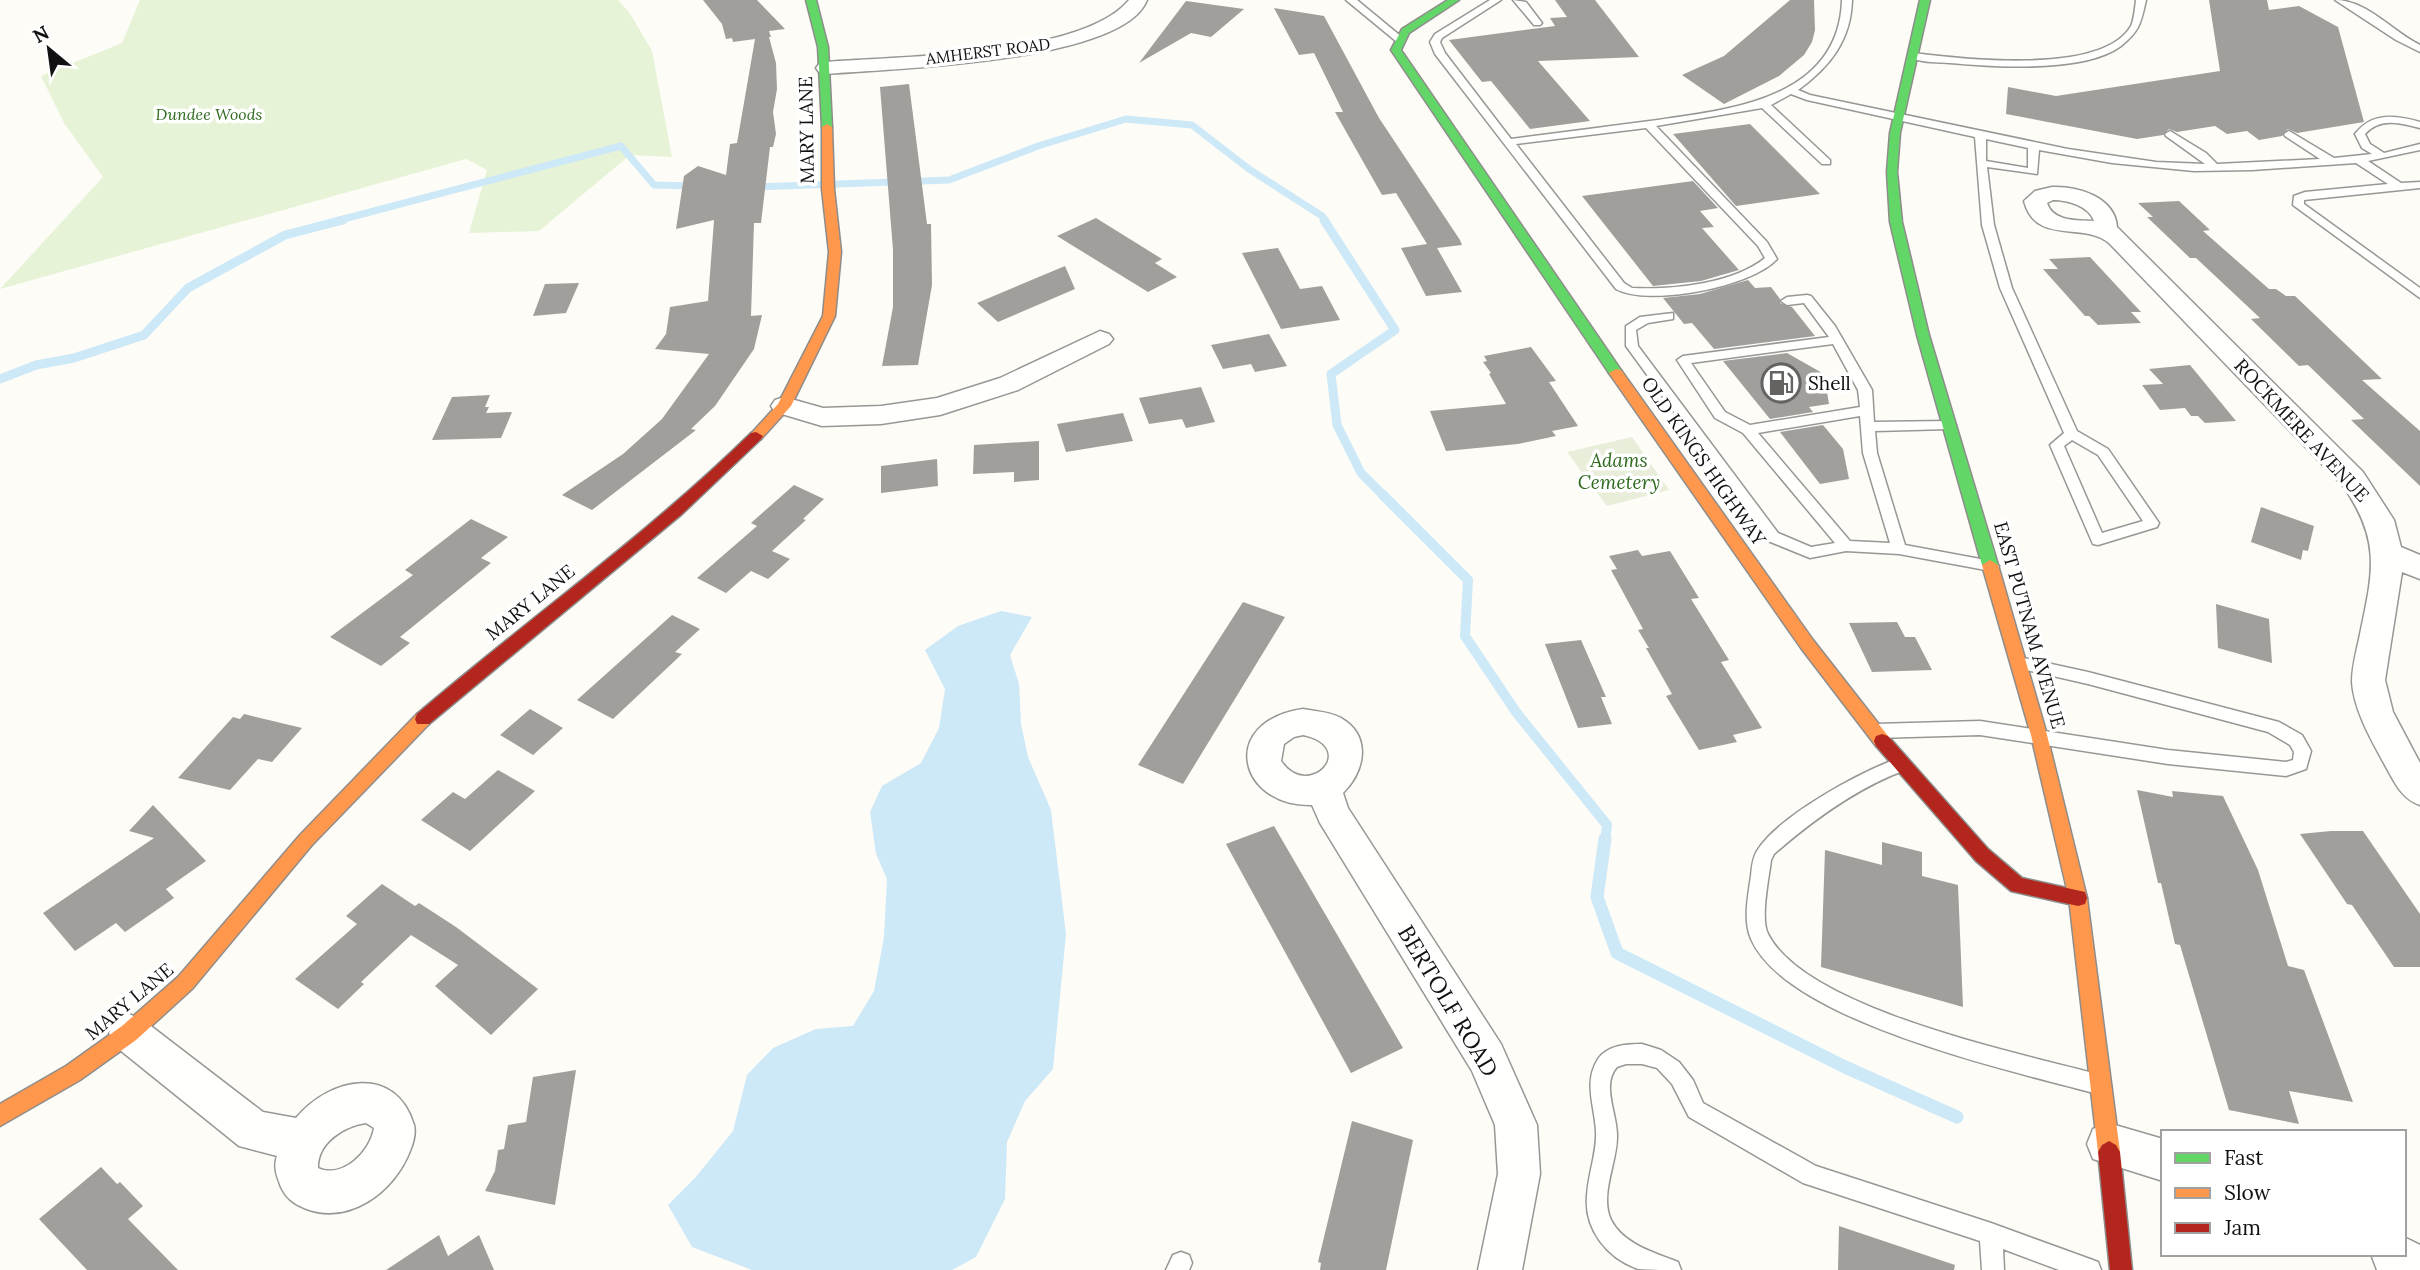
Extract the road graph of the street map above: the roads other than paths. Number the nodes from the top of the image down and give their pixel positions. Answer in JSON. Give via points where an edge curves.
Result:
{"nodes":[{"id":1,"x":811,"y":0,"type":"edge"},
{"id":2,"x":1138,"y":0,"type":"edge"},
{"id":3,"x":1352,"y":0,"type":"edge"},
{"id":4,"x":1454,"y":0,"type":"edge"},
{"id":5,"x":1496,"y":0,"type":"edge"},
{"id":6,"x":1518,"y":0,"type":"edge"},
{"id":7,"x":1847,"y":0,"type":"edge"},
{"id":8,"x":1925,"y":0,"type":"edge"},
{"id":9,"x":2141,"y":0,"type":"edge"},
{"id":10,"x":2340,"y":0,"type":"edge"},
{"id":11,"x":1537,"y":23,"type":"dead end"},
{"id":12,"x":1401,"y":40,"type":"junction"},
{"id":13,"x":2420,"y":49,"type":"edge"},
{"id":14,"x":1913,"y":56,"type":"junction"},
{"id":15,"x":826,"y":68,"type":"junction"},
{"id":16,"x":1790,"y":90,"type":"junction"},
{"id":17,"x":1764,"y":104,"type":"junction"},
{"id":18,"x":1899,"y":116,"type":"junction"},
{"id":19,"x":1648,"y":124,"type":"junction"},
{"id":20,"x":2420,"y":125,"type":"edge"},
{"id":21,"x":1980,"y":133,"type":"junction"},
{"id":22,"x":2170,"y":134,"type":"dead end"},
{"id":23,"x":2289,"y":134,"type":"dead end"},
{"id":24,"x":1510,"y":142,"type":"junction"},
{"id":25,"x":2034,"y":144,"type":"junction"},
{"id":26,"x":2420,"y":147,"type":"edge"},
{"id":27,"x":2382,"y":156,"type":"junction"},
{"id":28,"x":2356,"y":159,"type":"junction"},
{"id":29,"x":1826,"y":162,"type":"dead end"},
{"id":30,"x":2330,"y":162,"type":"junction"},
{"id":31,"x":1981,"y":163,"type":"junction"},
{"id":32,"x":2214,"y":167,"type":"junction"},
{"id":33,"x":2420,"y":185,"type":"edge"},
{"id":34,"x":2399,"y":187,"type":"junction"},
{"id":35,"x":2106,"y":229,"type":"dead end"},
{"id":36,"x":2420,"y":294,"type":"edge"},
{"id":37,"x":1787,"y":301,"type":"dead end"},
{"id":38,"x":1669,"y":316,"type":"dead end"},
{"id":39,"x":1100,"y":339,"type":"dead end"},
{"id":40,"x":1836,"y":340,"type":"junction"},
{"id":41,"x":784,"y":406,"type":"junction"},
{"id":42,"x":1868,"y":410,"type":"junction"},
{"id":43,"x":1949,"y":425,"type":"junction"},
{"id":44,"x":1869,"y":427,"type":"junction"},
{"id":45,"x":1748,"y":430,"type":"junction"},
{"id":46,"x":2071,"y":434,"type":"junction"},
{"id":47,"x":1846,"y":546,"type":"junction"},
{"id":48,"x":1899,"y":549,"type":"junction"},
{"id":49,"x":2389,"y":554,"type":"junction"},
{"id":50,"x":1991,"y":566,"type":"junction"},
{"id":51,"x":2420,"y":568,"type":"edge"},
{"id":52,"x":2019,"y":663,"type":"junction"},
{"id":53,"x":1874,"y":731,"type":"junction"},
{"id":54,"x":2039,"y":735,"type":"junction"},
{"id":55,"x":1902,"y":764,"type":"junction"},
{"id":56,"x":1324,"y":788,"type":"dead end"},
{"id":57,"x":2420,"y":791,"type":"edge"},
{"id":58,"x":2078,"y":898,"type":"junction"},
{"id":59,"x":130,"y":1033,"type":"junction"},
{"id":60,"x":2102,"y":1086,"type":"junction"},
{"id":61,"x":0,"y":1116,"type":"edge"},
{"id":62,"x":304,"y":1140,"type":"dead end"},
{"id":63,"x":2108,"y":1144,"type":"junction"},
{"id":64,"x":2161,"y":1159,"type":"edge"},
{"id":65,"x":1991,"y":1234,"type":"junction"},
{"id":66,"x":2396,"y":1256,"type":"edge"},
{"id":67,"x":1500,"y":1270,"type":"edge"},
{"id":68,"x":1670,"y":1270,"type":"edge"},
{"id":69,"x":1993,"y":1270,"type":"edge"},
{"id":70,"x":2090,"y":1270,"type":"edge"},
{"id":71,"x":2121,"y":1270,"type":"edge"},
{"id":72,"x":2420,"y":1270,"type":"edge"}],
"edges":[{"from":1,"to":15,"type":"street","name":"MARY LANE","via":[[821,25]]},
{"from":2,"to":15,"type":"street","name":"AMHERST ROAD","via":[[1103,28],[1052,44]]},
{"from":3,"to":12,"type":"lane"},
{"from":4,"to":12,"type":"street","via":[[1405,31]]},
{"from":5,"to":24,"type":"lane","via":[[1435,42],[1452,73]]},
{"from":6,"to":11,"type":"lane"},
{"from":7,"to":16,"type":"lane","via":[[1833,52]]},
{"from":8,"to":14,"type":"street","name":"EAST PUTNAM AVENUE"},
{"from":9,"to":14,"type":"lane","via":[[2143,15],[2134,32],[2113,46],[2079,58],[1988,64]]},
{"from":10,"to":13,"type":"lane"},
{"from":12,"to":53,"type":"street","name":"OLD KINGS HIGHWAY","via":[[1396,50],[1610,365]]},
{"from":14,"to":18,"type":"street","name":"EAST PUTNAM AVENUE"},
{"from":15,"to":41,"type":"street","name":"MARY LANE","via":[[827,183],[835,252],[829,316]]},
{"from":16,"to":17,"type":"lane"},
{"from":16,"to":18,"type":"lane"},
{"from":17,"to":19,"type":"lane"},
{"from":17,"to":29,"type":"lane"},
{"from":18,"to":21,"type":"lane"},
{"from":18,"to":43,"type":"street","name":"EAST PUTNAM AVENUE","via":[[1892,172],[1896,222]]},
{"from":19,"to":24,"type":"lane"},
{"from":19,"to":24,"type":"lane","via":[[1763,244],[1771,259],[1761,270],[1741,279],[1644,292],[1620,286]]},
{"from":20,"to":27,"type":"lane","via":[[2384,119],[2365,126],[2362,142]]},
{"from":21,"to":25,"type":"lane"},
{"from":21,"to":31,"type":"lane"},
{"from":22,"to":32,"type":"lane"},
{"from":23,"to":30,"type":"lane"},
{"from":25,"to":31,"type":"lane","via":[[2033,172]]},
{"from":25,"to":32,"type":"lane","via":[[2123,161]]},
{"from":26,"to":27,"type":"lane"},
{"from":27,"to":28,"type":"lane"},
{"from":28,"to":30,"type":"lane"},
{"from":28,"to":34,"type":"lane"},
{"from":30,"to":32,"type":"lane"},
{"from":31,"to":46,"type":"lane","via":[[1988,225],[2006,288]]},
{"from":33,"to":34,"type":"lane"},
{"from":34,"to":36,"type":"lane","via":[[2305,195],[2298,198],[2299,205]]},
{"from":35,"to":49,"type":"street","name":"ROCKMERE AVENUE","via":[[2353,479],[2382,522]]},
{"from":37,"to":40,"type":"lane","via":[[1807,299]]},
{"from":38,"to":47,"type":"lane","via":[[1644,320],[1630,329],[1632,346],[1773,537],[1810,553]]},
{"from":39,"to":41,"type":"street","via":[[1009,384],[940,407],[822,417]]},
{"from":40,"to":42,"type":"lane","via":[[1865,390]]},
{"from":40,"to":45,"type":"lane","via":[[1683,360],[1720,415]]},
{"from":41,"to":59,"type":"street","name":"MARY LANE","via":[[716,476],[421,721],[306,840],[185,983]]},
{"from":42,"to":44,"type":"lane"},
{"from":42,"to":45,"type":"lane"},
{"from":43,"to":44,"type":"lane"},
{"from":43,"to":50,"type":"street","name":"EAST PUTNAM AVENUE"},
{"from":44,"to":48,"type":"lane","via":[[1870,453]]},
{"from":45,"to":47,"type":"lane"},
{"from":46,"to":46,"type":"lane","via":[[2057,446],[2098,540],[2152,523],[2103,452]]},
{"from":47,"to":48,"type":"lane"},
{"from":48,"to":50,"type":"lane"},
{"from":49,"to":51,"type":"street"},
{"from":49,"to":57,"type":"street","name":"ROCKMERE AVENUE","via":[[2369,686],[2376,710]]},
{"from":50,"to":52,"type":"street","name":"EAST PUTNAM AVENUE"},
{"from":52,"to":54,"type":"street","name":"EAST PUTNAM AVENUE"},
{"from":52,"to":54,"type":"lane","via":[[2273,727],[2296,740],[2303,751],[2300,764],[2286,769],[2168,757]]},
{"from":53,"to":54,"type":"lane","via":[[1980,728]]},
{"from":53,"to":55,"type":"street","name":"OLD KINGS HIGHWAY"},
{"from":54,"to":58,"type":"street","name":"EAST PUTNAM AVENUE"},
{"from":55,"to":58,"type":"street","name":"OLD KINGS HIGHWAY","via":[[1982,855],[2017,885]]},
{"from":55,"to":60,"type":"lane","via":[[1879,770],[1858,783],[1768,849],[1762,858],[1756,927],[1766,953],[1796,979],[1881,1020]]},
{"from":56,"to":67,"type":"street","name":"BERTOLF ROAD","via":[[1332,813],[1487,1058],[1516,1125],[1519,1174]]},
{"from":58,"to":60,"type":"street","name":"EAST PUTNAM AVENUE"},
{"from":59,"to":61,"type":"street","name":"MARY LANE"},
{"from":59,"to":62,"type":"street","via":[[254,1130]]},
{"from":60,"to":63,"type":"street","name":"EAST PUTNAM AVENUE"},
{"from":63,"to":64,"type":"street"},
{"from":63,"to":71,"type":"street","name":"EAST PUTNAM AVENUE"},
{"from":65,"to":68,"type":"lane","via":[[1811,1175],[1696,1110],[1675,1069],[1655,1056],[1620,1055],[1606,1064],[1600,1081],[1607,1134],[1597,1202],[1600,1222],[1627,1252]]},
{"from":65,"to":69,"type":"lane"},
{"from":65,"to":70,"type":"lane"},
{"from":66,"to":72,"type":"street"}]}
